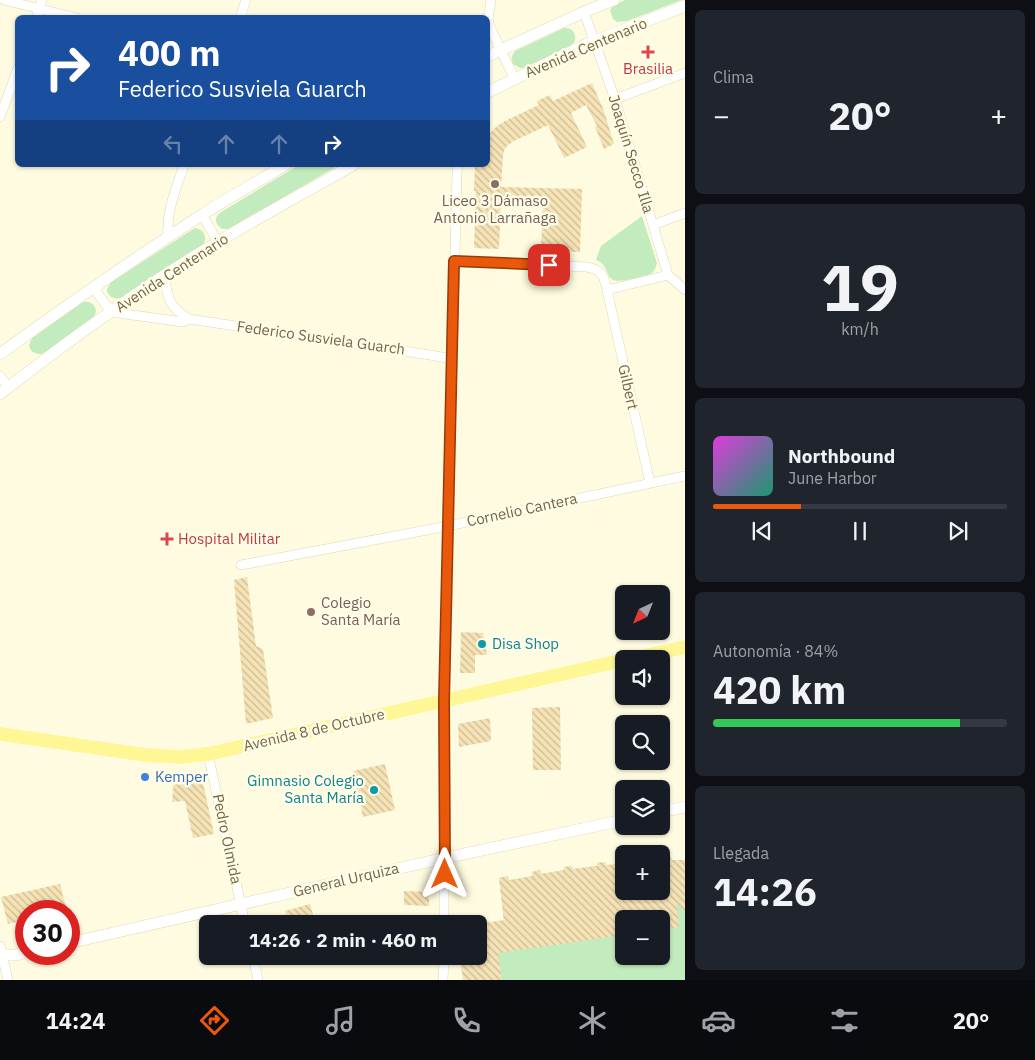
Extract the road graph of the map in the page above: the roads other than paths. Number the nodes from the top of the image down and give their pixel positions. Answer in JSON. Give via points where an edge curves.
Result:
{"nodes":[{"id":1,"x":4,"y":0,"type":"edge"},
{"id":2,"x":246,"y":0,"type":"edge"},
{"id":3,"x":491,"y":0,"type":"edge"},
{"id":4,"x":614,"y":0,"type":"edge"},
{"id":5,"x":40,"y":4,"type":"edge"},
{"id":6,"x":685,"y":6,"type":"edge"},
{"id":7,"x":584,"y":12,"type":"junction"},
{"id":8,"x":69,"y":15,"type":"edge"},
{"id":9,"x":241,"y":15,"type":"edge"},
{"id":10,"x":489,"y":15,"type":"edge"},
{"id":11,"x":490,"y":27,"type":"edge"},
{"id":12,"x":595,"y":41,"type":"junction"},
{"id":13,"x":500,"y":50,"type":"junction"},
{"id":14,"x":490,"y":55,"type":"edge"},
{"id":15,"x":685,"y":73,"type":"edge"},
{"id":16,"x":15,"y":76,"type":"edge"},
{"id":17,"x":514,"y":78,"type":"junction"},
{"id":18,"x":490,"y":91,"type":"edge"},
{"id":19,"x":615,"y":99,"type":"junction"},
{"id":20,"x":0,"y":117,"type":"edge"},
{"id":21,"x":183,"y":167,"type":"edge"},
{"id":22,"x":282,"y":167,"type":"edge"},
{"id":23,"x":349,"y":167,"type":"edge"},
{"id":24,"x":456,"y":167,"type":"edge"},
{"id":25,"x":685,"y":213,"type":"edge"},
{"id":26,"x":202,"y":215,"type":"junction"},
{"id":27,"x":653,"y":225,"type":"junction"},
{"id":28,"x":168,"y":237,"type":"junction"},
{"id":29,"x":218,"y":242,"type":"junction"},
{"id":30,"x":454,"y":261,"type":"junction"},
{"id":31,"x":668,"y":275,"type":"junction"},
{"id":32,"x":164,"y":276,"type":"junction"},
{"id":33,"x":93,"y":288,"type":"junction"},
{"id":34,"x":607,"y":290,"type":"junction"},
{"id":35,"x":685,"y":290,"type":"edge"},
{"id":36,"x":111,"y":312,"type":"junction"},
{"id":37,"x":190,"y":319,"type":"junction"},
{"id":38,"x":0,"y":354,"type":"edge"},
{"id":39,"x":452,"y":359,"type":"junction"},
{"id":40,"x":0,"y":376,"type":"edge"},
{"id":41,"x":4,"y":391,"type":"edge"},
{"id":42,"x":685,"y":476,"type":"edge"},
{"id":43,"x":650,"y":483,"type":"junction"},
{"id":44,"x":448,"y":526,"type":"junction"},
{"id":45,"x":241,"y":565,"type":"dead end"},
{"id":46,"x":685,"y":647,"type":"edge"},
{"id":47,"x":670,"y":650,"type":"edge"},
{"id":48,"x":615,"y":662,"type":"edge"},
{"id":49,"x":444,"y":701,"type":"junction"},
{"id":50,"x":0,"y":734,"type":"edge"},
{"id":51,"x":208,"y":754,"type":"junction"},
{"id":52,"x":685,"y":807,"type":"edge"},
{"id":53,"x":670,"y":810,"type":"edge"},
{"id":54,"x":615,"y":822,"type":"edge"},
{"id":55,"x":445,"y":858,"type":"junction"},
{"id":56,"x":241,"y":904,"type":"junction"},
{"id":57,"x":243,"y":915,"type":"edge"},
{"id":58,"x":444,"y":915,"type":"edge"},
{"id":59,"x":80,"y":941,"type":"edge"},
{"id":60,"x":1,"y":952,"type":"edge"},
{"id":61,"x":15,"y":955,"type":"edge"},
{"id":62,"x":255,"y":965,"type":"edge"},
{"id":63,"x":444,"y":965,"type":"edge"},
{"id":64,"x":8,"y":980,"type":"edge"},
{"id":65,"x":258,"y":980,"type":"edge"},
{"id":66,"x":443,"y":980,"type":"edge"}],
"edges":[{"from":1,"to":5,"type":"street"},
{"from":2,"to":9,"type":"street"},
{"from":3,"to":10,"type":"street"},
{"from":4,"to":7,"type":"street"},
{"from":5,"to":8,"type":"street"},
{"from":6,"to":12,"type":"street","name":"Avenida Centenario"},
{"from":7,"to":12,"type":"street","name":"Joaquín Secco Illa"},
{"from":7,"to":13,"type":"street"},
{"from":11,"to":13,"type":"street"},
{"from":12,"to":17,"type":"street","name":"Avenida Centenario"},
{"from":12,"to":19,"type":"street","name":"Joaquín Secco Illa"},
{"from":13,"to":14,"type":"street"},
{"from":13,"to":17,"type":"street"},
{"from":15,"to":19,"type":"street"},
{"from":16,"to":20,"type":"street"},
{"from":17,"to":18,"type":"street","name":"Avenida Centenario"},
{"from":19,"to":27,"type":"street","name":"Joaquín Secco Illa"},
{"from":21,"to":28,"type":"street","via":[[170,206]]},
{"from":22,"to":26,"type":"street","name":"Avenida Centenario"},
{"from":23,"to":29,"type":"street","name":"Avenida Centenario"},
{"from":24,"to":30,"type":"street"},
{"from":25,"to":27,"type":"street"},
{"from":26,"to":28,"type":"street","name":"Avenida Centenario"},
{"from":26,"to":29,"type":"street"},
{"from":27,"to":31,"type":"street","name":"Joaquín Secco Illa"},
{"from":28,"to":33,"type":"street","name":"Avenida Centenario"},
{"from":29,"to":32,"type":"street","name":"Avenida Centenario"},
{"from":30,"to":34,"type":"street","via":[[588,266],[602,274]]},
{"from":30,"to":39,"type":"street"},
{"from":31,"to":34,"type":"street"},
{"from":31,"to":35,"type":"street"},
{"from":32,"to":36,"type":"street","name":"Avenida Centenario"},
{"from":32,"to":37,"type":"street","via":[[169,300],[175,309]]},
{"from":33,"to":36,"type":"street"},
{"from":33,"to":38,"type":"street","name":"Avenida Centenario"},
{"from":34,"to":43,"type":"street","name":"Gilbert"},
{"from":36,"to":37,"type":"street","name":"Federico Susviela Guarch","via":[[183,322]]},
{"from":36,"to":41,"type":"street","name":"Avenida Centenario"},
{"from":37,"to":39,"type":"street","name":"Federico Susviela Guarch"},
{"from":39,"to":44,"type":"street"},
{"from":40,"to":41,"type":"street"},
{"from":42,"to":43,"type":"street","name":"Cornelio Cantera"},
{"from":43,"to":44,"type":"street","name":"Cornelio Cantera"},
{"from":44,"to":45,"type":"street","name":"Cornelio Cantera"},
{"from":44,"to":49,"type":"street"},
{"from":46,"to":47,"type":"main road"},
{"from":48,"to":49,"type":"main road","name":"Avenida 8 de Octubre"},
{"from":49,"to":51,"type":"main road","name":"Avenida 8 de Octubre"},
{"from":49,"to":55,"type":"street"},
{"from":50,"to":51,"type":"main road","name":"Avenida 8 de Octubre","via":[[146,755],[180,757]]},
{"from":51,"to":56,"type":"street","name":"Pedro Olmida"},
{"from":52,"to":53,"type":"street"},
{"from":54,"to":55,"type":"street","name":"General Urquiza"},
{"from":55,"to":56,"type":"street","name":"General Urquiza"},
{"from":55,"to":58,"type":"street"},
{"from":56,"to":57,"type":"street","name":"Pedro Olmida"},
{"from":56,"to":59,"type":"street","name":"General Urquiza"},
{"from":60,"to":61,"type":"street"},
{"from":60,"to":64,"type":"street"},
{"from":62,"to":65,"type":"street"},
{"from":63,"to":66,"type":"street"}]}
